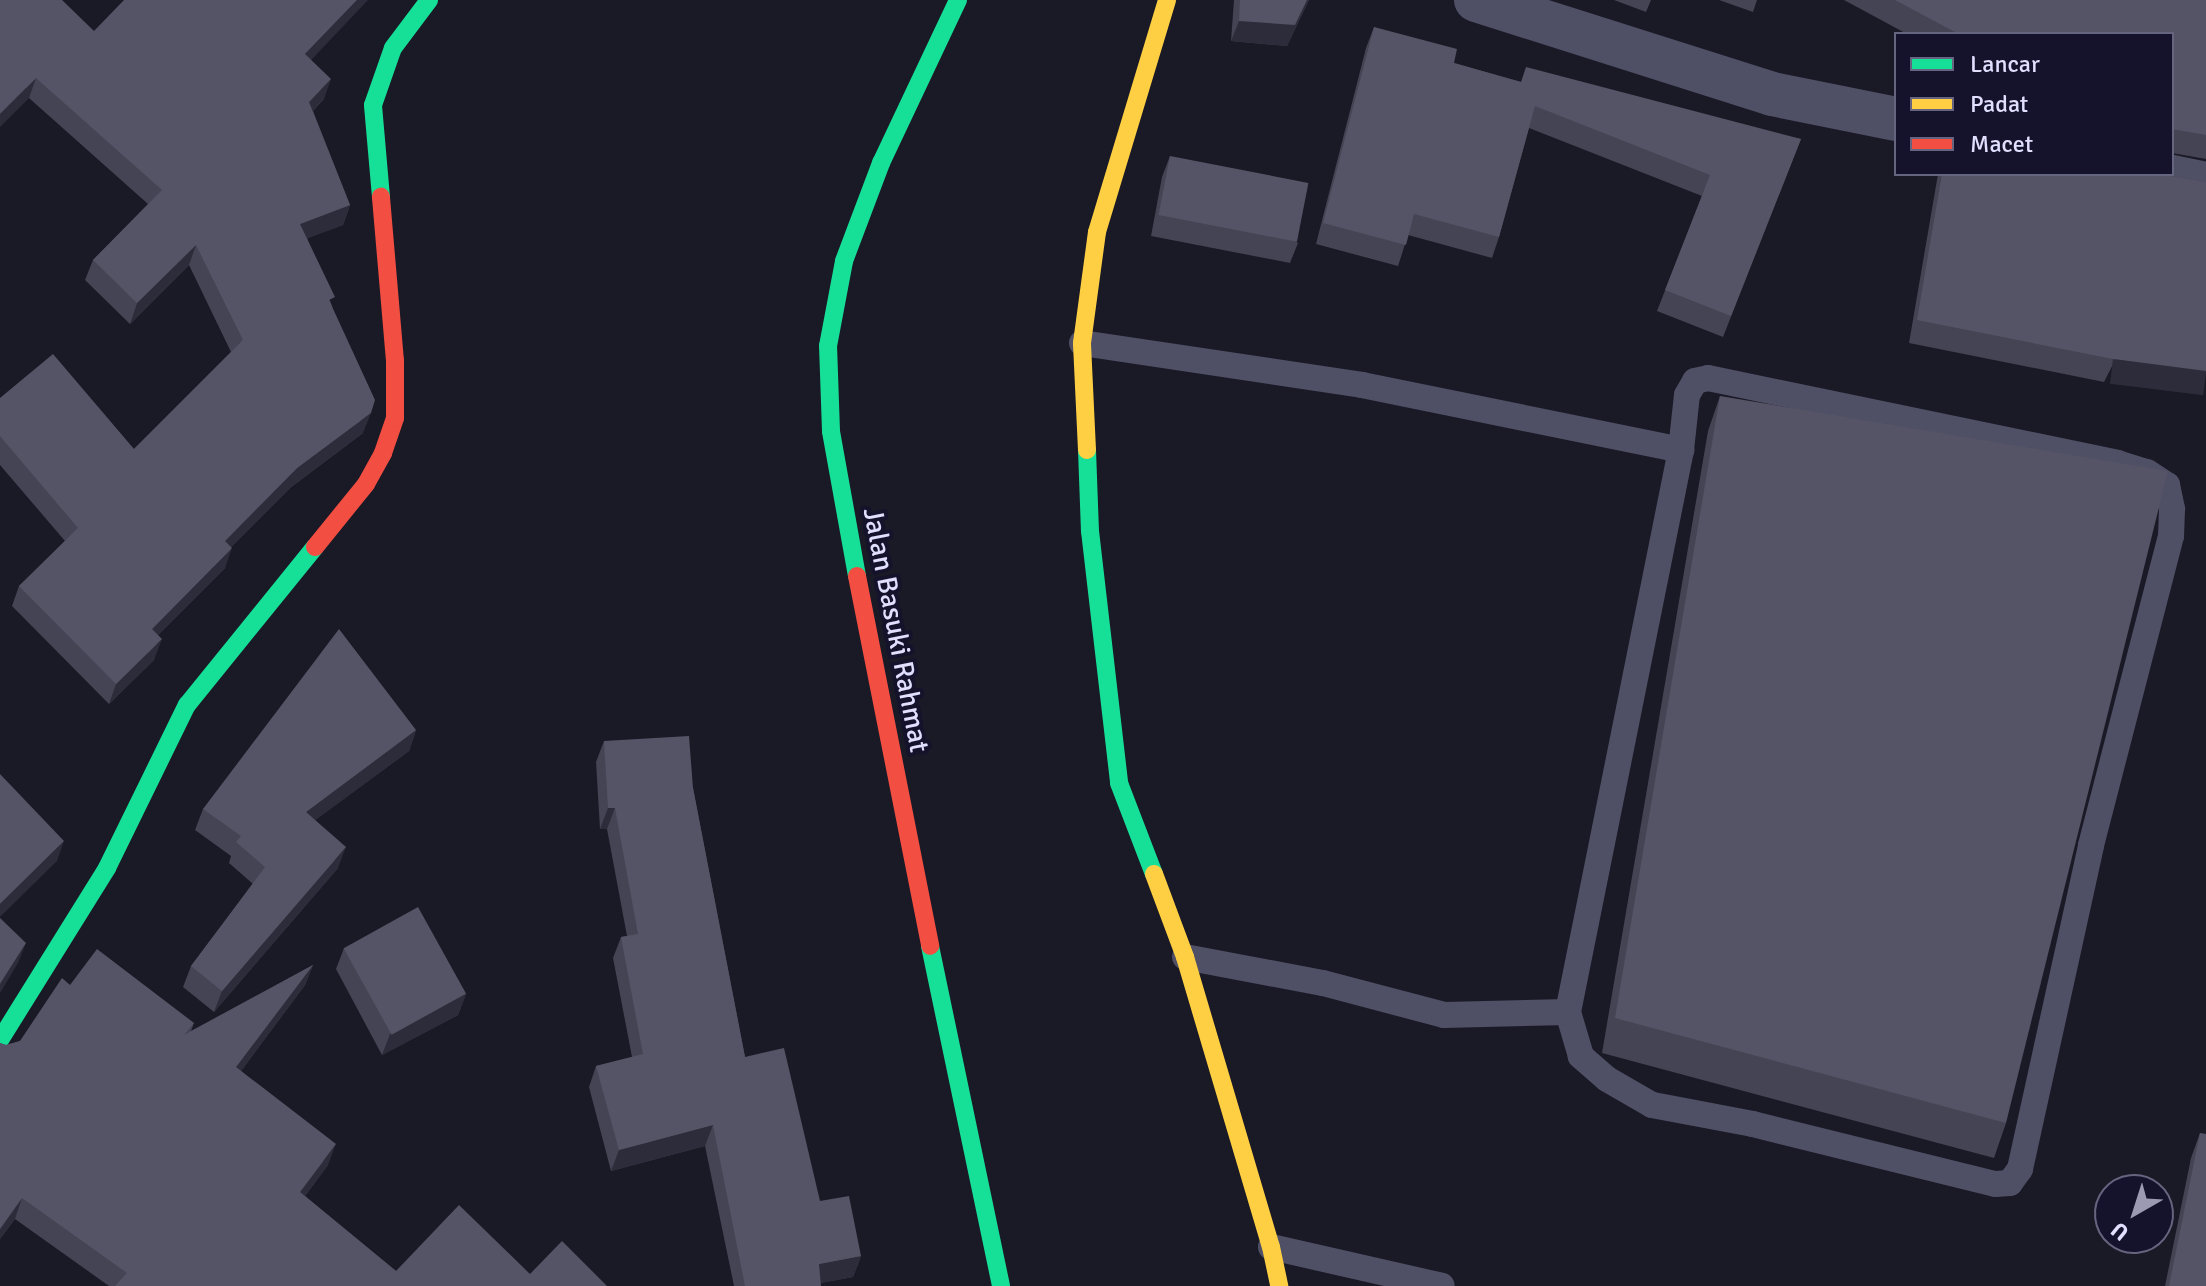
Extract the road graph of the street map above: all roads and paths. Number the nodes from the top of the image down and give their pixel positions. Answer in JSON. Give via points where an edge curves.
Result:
{"nodes":[{"id":1,"x":429,"y":0,"type":"edge"},
{"id":2,"x":958,"y":0,"type":"edge"},
{"id":3,"x":1167,"y":0,"type":"edge"},
{"id":4,"x":1476,"y":0,"type":"edge"},
{"id":5,"x":1894,"y":119,"type":"edge"},
{"id":6,"x":2168,"y":176,"type":"edge"},
{"id":7,"x":2206,"y":184,"type":"edge"},
{"id":8,"x":1082,"y":343,"type":"junction"},
{"id":9,"x":1681,"y":450,"type":"junction"},
{"id":10,"x":1185,"y":957,"type":"junction"},
{"id":11,"x":1568,"y":1012,"type":"junction"},
{"id":12,"x":0,"y":1040,"type":"edge"},
{"id":13,"x":1271,"y":1247,"type":"junction"},
{"id":14,"x":1001,"y":1286,"type":"edge"},
{"id":15,"x":1279,"y":1286,"type":"edge"},
{"id":16,"x":1442,"y":1286,"type":"edge"}],
"edges":[{"from":1,"to":12,"type":"main road","via":[[393,48],[373,105],[395,361],[395,418],[383,453],[366,484],[187,705],[107,868]]},
{"from":2,"to":14,"type":"main road","name":"Jalan Basuki Rahmat","via":[[881,163],[844,261],[828,346],[831,431],[887,740]]},
{"from":3,"to":8,"type":"main road","via":[[1097,232]]},
{"from":4,"to":5,"type":"street","via":[[1772,94]]},
{"from":6,"to":7,"type":"street"},
{"from":8,"to":9,"type":"lane","via":[[1362,385]]},
{"from":8,"to":10,"type":"main road","via":[[1090,531],[1119,783]]},
{"from":9,"to":11,"type":"lane"},
{"from":9,"to":11,"type":"lane","via":[[1687,395],[1695,381],[1725,379],[2147,472],[2167,485],[2171,536],[2091,846],[2020,1169],[2010,1183],[1995,1184],[1753,1124],[1652,1105],[1607,1079],[1581,1056]]},
{"from":10,"to":11,"type":"lane","via":[[1323,983],[1444,1015]]},
{"from":10,"to":13,"type":"main road"},
{"from":13,"to":15,"type":"main road"},
{"from":13,"to":16,"type":"lane"}]}
